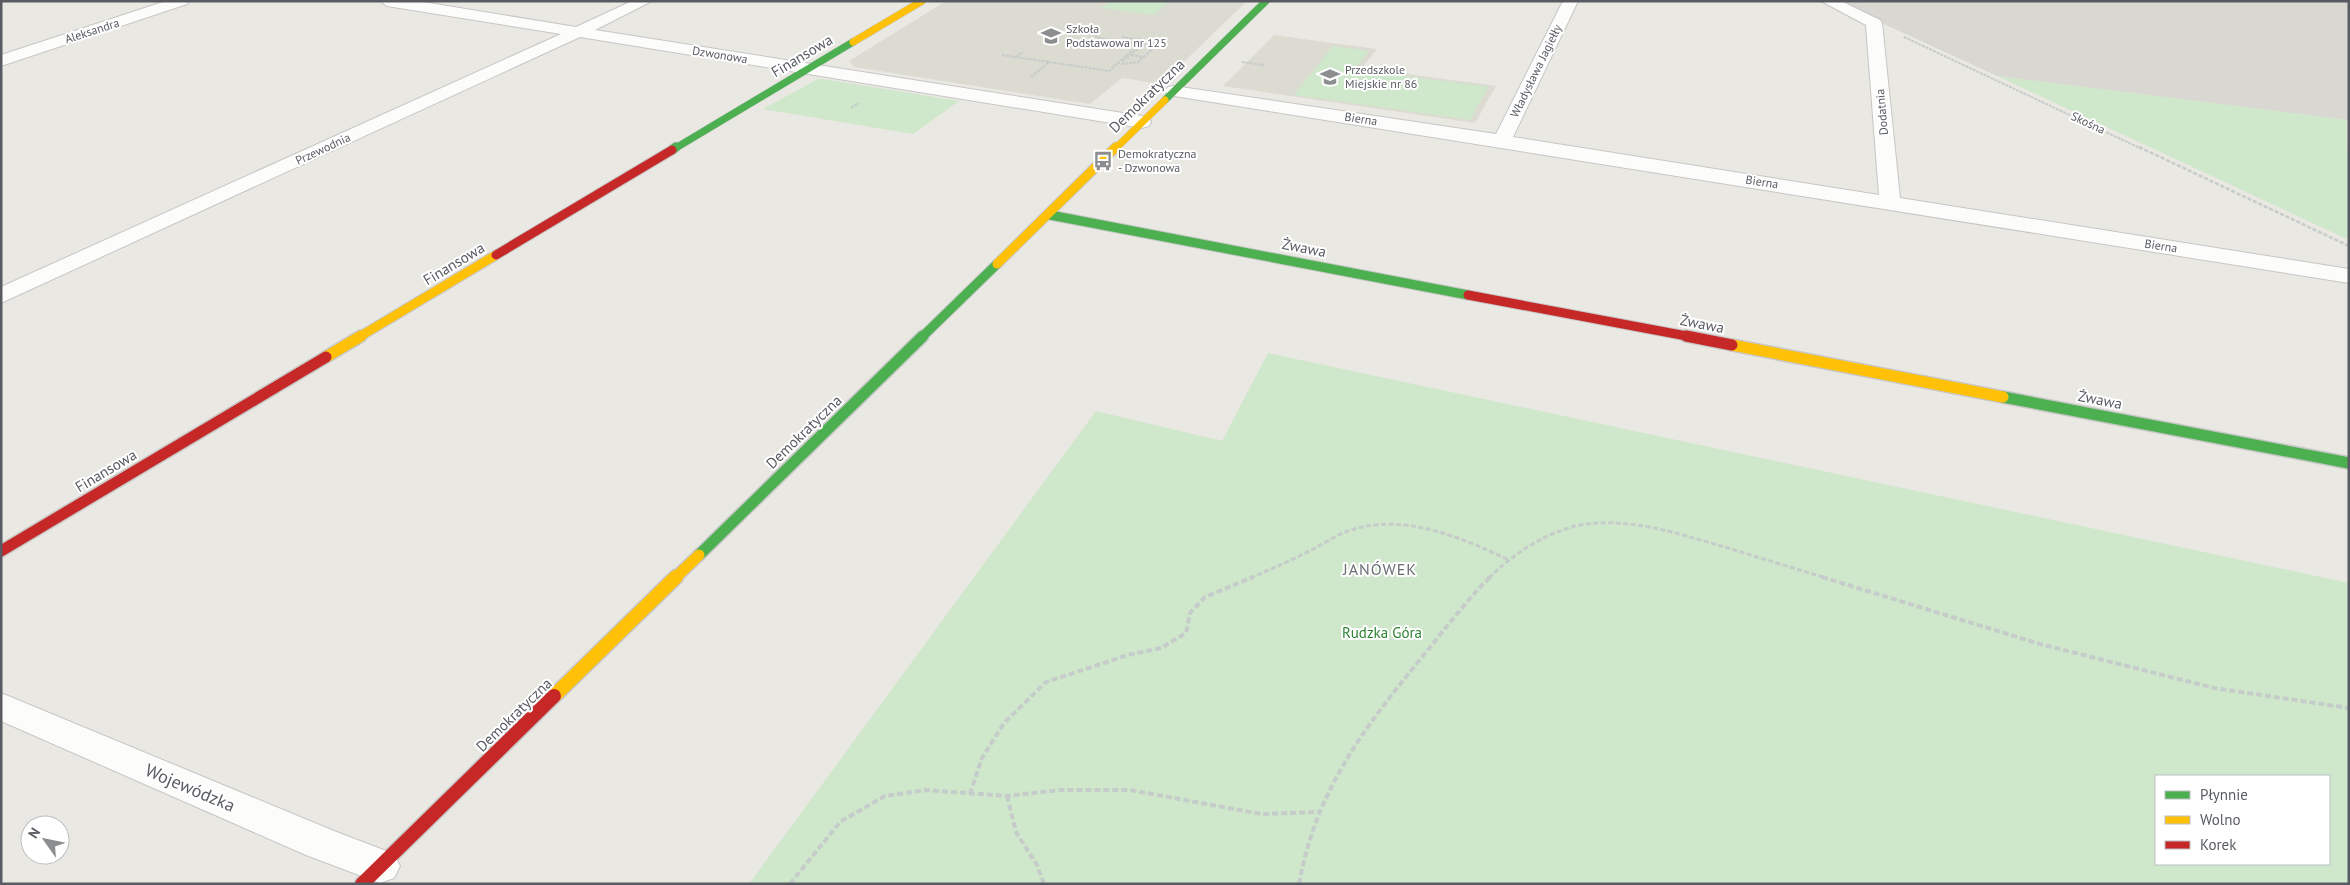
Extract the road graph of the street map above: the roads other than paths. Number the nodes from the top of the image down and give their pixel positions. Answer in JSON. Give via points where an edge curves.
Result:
{"nodes":[{"id":1,"x":182,"y":1,"type":"edge"},
{"id":2,"x":387,"y":1,"type":"edge"},
{"id":3,"x":645,"y":1,"type":"edge"},
{"id":4,"x":922,"y":1,"type":"edge"},
{"id":5,"x":1266,"y":1,"type":"edge"},
{"id":6,"x":1571,"y":1,"type":"edge"},
{"id":7,"x":1828,"y":1,"type":"edge"},
{"id":8,"x":577,"y":32,"type":"junction"},
{"id":9,"x":1,"y":61,"type":"edge"},
{"id":10,"x":809,"y":70,"type":"junction"},
{"id":11,"x":1174,"y":91,"type":"junction"},
{"id":12,"x":1142,"y":122,"type":"junction"},
{"id":13,"x":1502,"y":141,"type":"junction"},
{"id":14,"x":1890,"y":202,"type":"junction"},
{"id":15,"x":1050,"y":215,"type":"junction"},
{"id":16,"x":2349,"y":276,"type":"edge"},
{"id":17,"x":1,"y":296,"type":"edge"},
{"id":18,"x":2349,"y":463,"type":"edge"},
{"id":19,"x":1,"y":552,"type":"edge"},
{"id":20,"x":1,"y":706,"type":"edge"},
{"id":21,"x":371,"y":875,"type":"edge"}],
"edges":[{"from":1,"to":9,"type":"street","name":"Aleksandra"},
{"from":2,"to":8,"type":"street","name":"Dzwonowa"},
{"from":3,"to":8,"type":"street","name":"Przewodnia"},
{"from":4,"to":10,"type":"street","name":"Finansowa"},
{"from":5,"to":11,"type":"street","name":"Demokratyczna"},
{"from":6,"to":13,"type":"street","name":"Władysława Jagiełły"},
{"from":7,"to":14,"type":"street","name":"Dodatnia","via":[[1874,22]]},
{"from":8,"to":10,"type":"street","name":"Dzwonowa"},
{"from":8,"to":17,"type":"street","name":"Przewodnia"},
{"from":10,"to":12,"type":"street","name":"Dzwonowa"},
{"from":10,"to":19,"type":"street","name":"Finansowa"},
{"from":11,"to":12,"type":"street","name":"Demokratyczna"},
{"from":11,"to":13,"type":"street","name":"Bierna"},
{"from":12,"to":15,"type":"street","name":"Demokratyczna"},
{"from":13,"to":14,"type":"street","name":"Bierna"},
{"from":14,"to":16,"type":"street","name":"Bierna"},
{"from":15,"to":18,"type":"street","name":"Żwawa"},
{"from":15,"to":21,"type":"street","name":"Demokratyczna"},
{"from":20,"to":21,"type":"street","name":"Wojewódzka","via":[[320,843]]}]}
